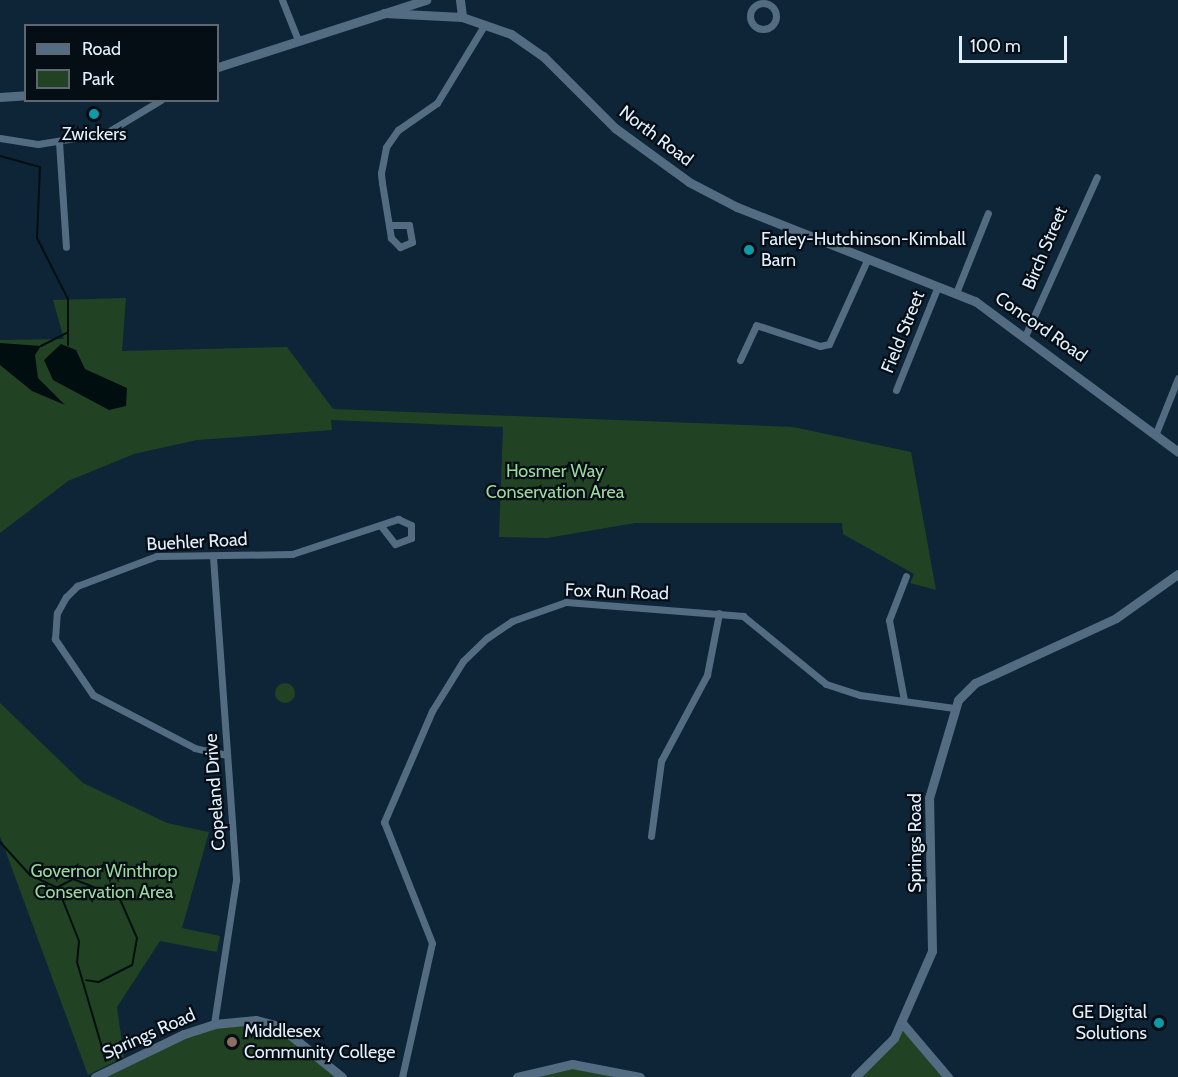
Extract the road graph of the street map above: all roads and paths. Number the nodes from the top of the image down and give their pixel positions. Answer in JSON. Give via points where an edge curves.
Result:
{"nodes":[{"id":1,"x":282,"y":0,"type":"edge"},
{"id":2,"x":426,"y":0,"type":"edge"},
{"id":3,"x":460,"y":0,"type":"edge"},
{"id":4,"x":384,"y":13,"type":"junction"},
{"id":5,"x":462,"y":18,"type":"junction"},
{"id":6,"x":485,"y":24,"type":"junction"},
{"id":7,"x":298,"y":40,"type":"junction"},
{"id":8,"x":219,"y":67,"type":"edge"},
{"id":9,"x":24,"y":95,"type":"edge"},
{"id":10,"x":0,"y":97,"type":"edge"},
{"id":11,"x":158,"y":102,"type":"edge"},
{"id":12,"x":0,"y":138,"type":"edge"},
{"id":13,"x":59,"y":142,"type":"junction"},
{"id":14,"x":1097,"y":177,"type":"dead end"},
{"id":15,"x":988,"y":213,"type":"dead end"},
{"id":16,"x":389,"y":225,"type":"dead end"},
{"id":17,"x":66,"y":247,"type":"dead end"},
{"id":18,"x":868,"y":258,"type":"junction"},
{"id":19,"x":938,"y":286,"type":"junction"},
{"id":20,"x":956,"y":293,"type":"junction"},
{"id":21,"x":1026,"y":334,"type":"junction"},
{"id":22,"x":740,"y":360,"type":"dead end"},
{"id":23,"x":1178,"y":378,"type":"edge"},
{"id":24,"x":896,"y":390,"type":"dead end"},
{"id":25,"x":1156,"y":432,"type":"junction"},
{"id":26,"x":1178,"y":452,"type":"edge"},
{"id":27,"x":381,"y":526,"type":"junction"},
{"id":28,"x":213,"y":557,"type":"junction"},
{"id":29,"x":1178,"y":574,"type":"edge"},
{"id":30,"x":906,"y":576,"type":"dead end"},
{"id":31,"x":719,"y":613,"type":"junction"},
{"id":32,"x":904,"y":700,"type":"junction"},
{"id":33,"x":954,"y":708,"type":"junction"},
{"id":34,"x":227,"y":755,"type":"junction"},
{"id":35,"x":651,"y":836,"type":"dead end"},
{"id":36,"x":902,"y":1023,"type":"junction"},
{"id":37,"x":214,"y":1024,"type":"junction"},
{"id":38,"x":95,"y":1077,"type":"edge"},
{"id":39,"x":342,"y":1077,"type":"edge"},
{"id":40,"x":402,"y":1077,"type":"edge"},
{"id":41,"x":517,"y":1077,"type":"edge"},
{"id":42,"x":640,"y":1077,"type":"edge"},
{"id":43,"x":855,"y":1077,"type":"edge"},
{"id":44,"x":948,"y":1077,"type":"edge"}],
"edges":[{"from":1,"to":7,"type":"street"},
{"from":2,"to":4,"type":"main road"},
{"from":3,"to":5,"type":"main road"},
{"from":4,"to":5,"type":"main road","name":"North Road"},
{"from":4,"to":7,"type":"main road"},
{"from":5,"to":6,"type":"main road","name":"North Road"},
{"from":6,"to":16,"type":"street","via":[[436,103],[398,130],[386,147],[381,173]]},
{"from":6,"to":18,"type":"main road","name":"North Road","via":[[536,50],[615,128],[689,182],[737,207]]},
{"from":7,"to":8,"type":"main road"},
{"from":9,"to":10,"type":"main road"},
{"from":11,"to":13,"type":"street","via":[[122,127]]},
{"from":12,"to":13,"type":"street"},
{"from":13,"to":17,"type":"street"},
{"from":14,"to":21,"type":"street","name":"Birch Street","via":[[1070,226]]},
{"from":15,"to":20,"type":"street"},
{"from":18,"to":19,"type":"main road","name":"Concord Road"},
{"from":18,"to":22,"type":"street","via":[[825,346],[756,325]]},
{"from":19,"to":20,"type":"main road","name":"Concord Road"},
{"from":19,"to":24,"type":"street","name":"Field Street"},
{"from":20,"to":21,"type":"main road","name":"Concord Road"},
{"from":21,"to":25,"type":"main road","name":"Concord Road"},
{"from":23,"to":25,"type":"street"},
{"from":25,"to":26,"type":"main road","name":"Concord Road"},
{"from":27,"to":27,"type":"street","name":"Buehler Road","via":[[406,520],[411,538],[395,544]]},
{"from":27,"to":28,"type":"street","name":"Buehler Road","via":[[292,554]]},
{"from":28,"to":34,"type":"street","name":"Copeland Drive"},
{"from":28,"to":34,"type":"street","name":"Buehler Road","via":[[138,560],[77,586],[66,597],[54,627],[60,652],[105,704],[195,748]]},
{"from":29,"to":33,"type":"main road","name":"Springs Road","via":[[1116,618],[975,682]]},
{"from":30,"to":32,"type":"street","via":[[889,620]]},
{"from":31,"to":32,"type":"street","name":"Fox Run Road","via":[[743,616],[761,627],[826,684],[860,695]]},
{"from":31,"to":35,"type":"street","via":[[707,675],[661,761]]},
{"from":31,"to":40,"type":"street","name":"Fox Run Road","via":[[566,602],[512,621],[463,661],[432,711],[384,822],[432,943]]},
{"from":32,"to":33,"type":"street","name":"Fox Run Road"},
{"from":33,"to":36,"type":"main road","name":"Springs Road","via":[[929,798],[932,951]]},
{"from":34,"to":37,"type":"street","name":"Copeland Drive","via":[[236,880]]},
{"from":36,"to":43,"type":"main road","name":"Springs Road","via":[[879,1056]]},
{"from":36,"to":44,"type":"main road"},
{"from":37,"to":38,"type":"main road","name":"Springs Road"},
{"from":37,"to":39,"type":"main road","name":"Springs Road","via":[[256,1020],[279,1026]]},
{"from":41,"to":42,"type":"main road","via":[[572,1064]]}]}
